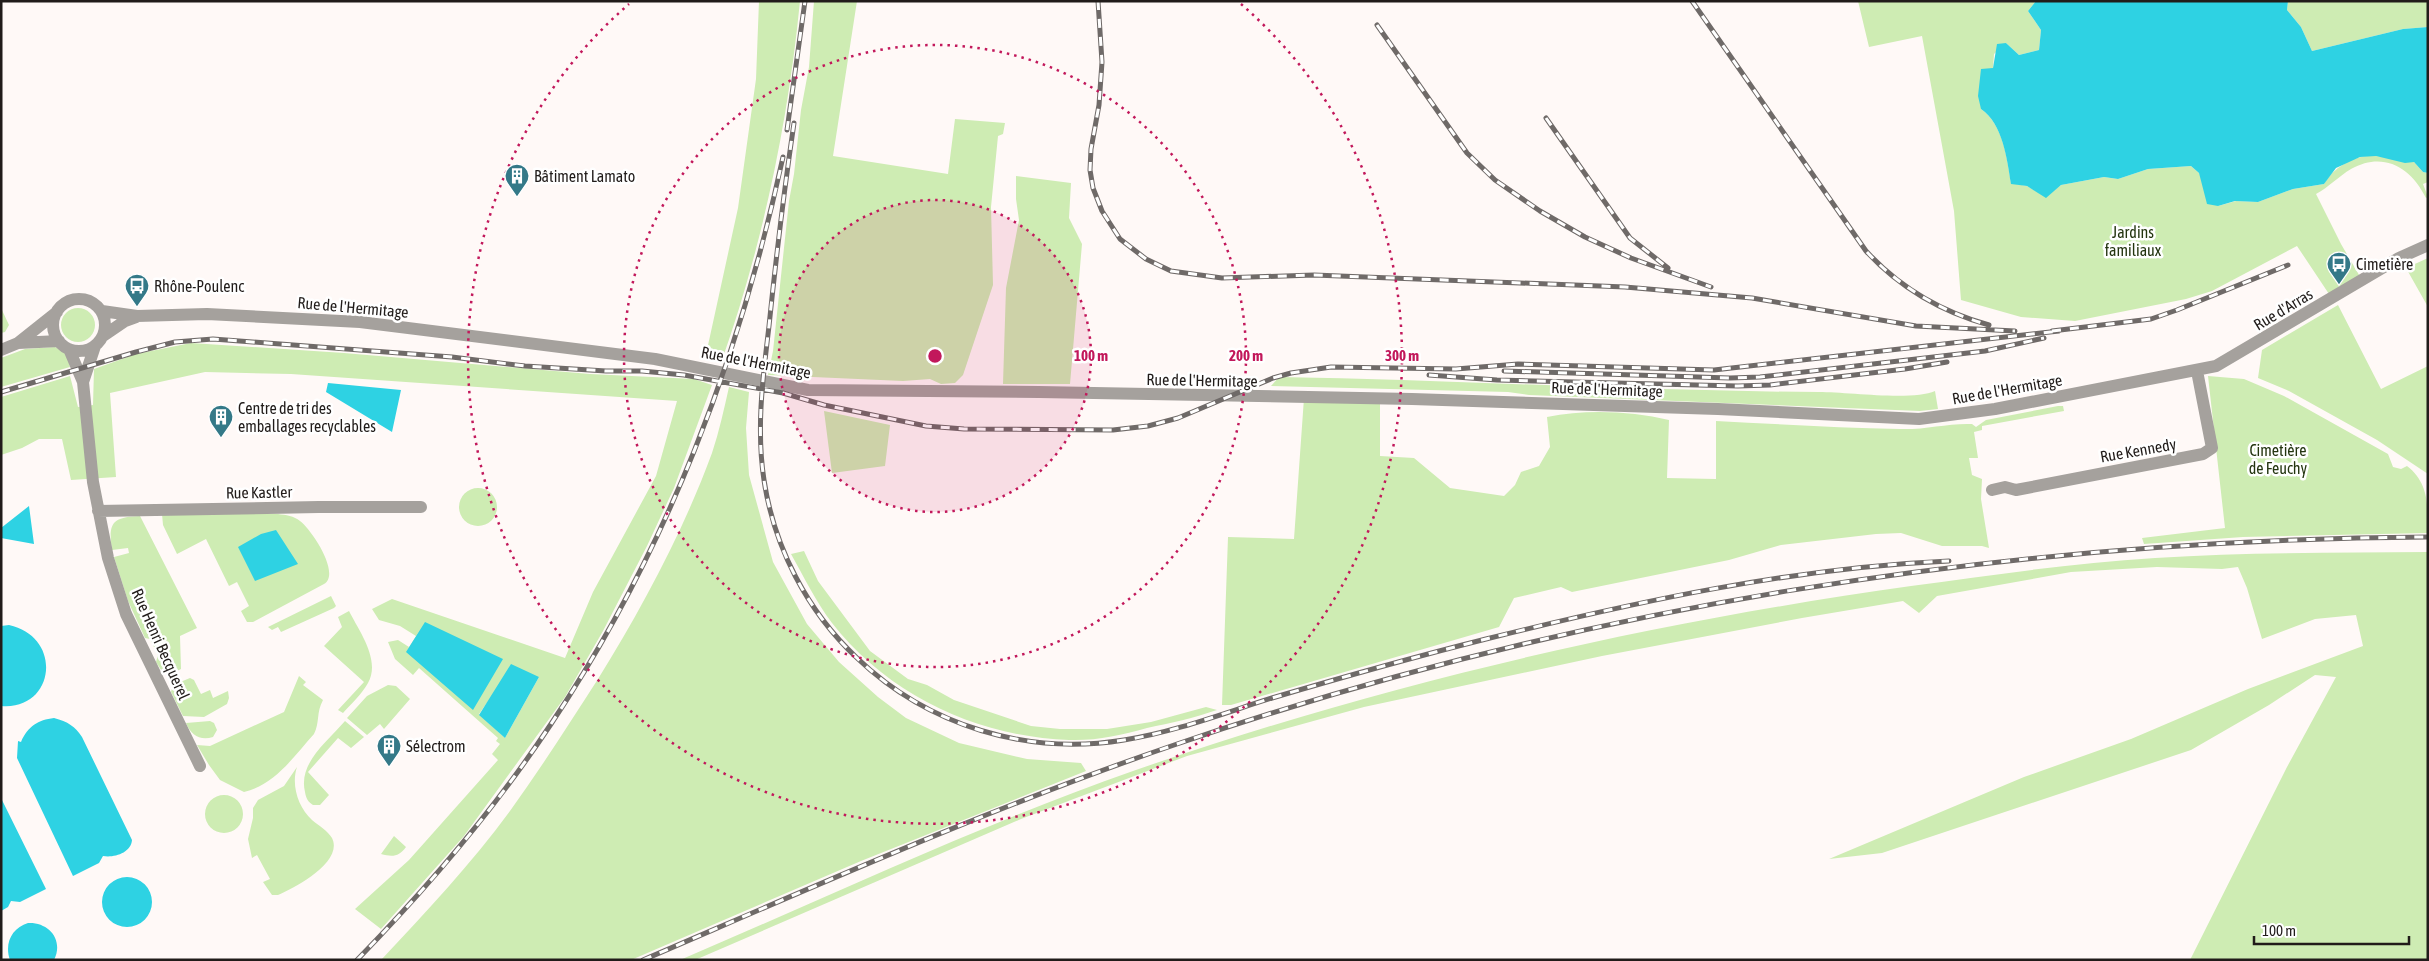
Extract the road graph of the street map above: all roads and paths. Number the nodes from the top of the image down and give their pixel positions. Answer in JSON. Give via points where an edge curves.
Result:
{"nodes":[{"id":1,"x":2428,"y":245,"type":"edge"},
{"id":2,"x":102,"y":311,"type":"junction"},
{"id":3,"x":56,"y":312,"type":"junction"},
{"id":4,"x":137,"y":316,"type":"junction"},
{"id":5,"x":103,"y":336,"type":"junction"},
{"id":6,"x":18,"y":343,"type":"junction"},
{"id":7,"x":64,"y":345,"type":"junction"},
{"id":8,"x":95,"y":346,"type":"junction"},
{"id":9,"x":1,"y":350,"type":"edge"},
{"id":10,"x":2234,"y":357,"type":"joint"},
{"id":11,"x":2197,"y":371,"type":"junction"},
{"id":12,"x":83,"y":382,"type":"junction"},
{"id":13,"x":1992,"y":490,"type":"dead end"},
{"id":14,"x":421,"y":507,"type":"dead end"},
{"id":15,"x":98,"y":511,"type":"junction"},
{"id":16,"x":200,"y":766,"type":"dead end"}],
"edges":[{"from":1,"to":10,"type":"street","name":"Rue d'Arras","via":[[2399,258]]},
{"from":2,"to":3,"type":"street","via":[[90,301],[75,299]]},
{"from":2,"to":4,"type":"street","name":"Rue de l'Hermitage"},
{"from":2,"to":5,"type":"street","via":[[106,323]]},
{"from":3,"to":6,"type":"street"},
{"from":3,"to":7,"type":"street","via":[[53,327]]},
{"from":4,"to":5,"type":"street","name":"Rue de l'Hermitage"},
{"from":4,"to":11,"type":"street","name":"Rue de l'Hermitage","via":[[275,316],[380,324],[655,359],[808,390],[1421,399],[1919,419],[1995,409]]},
{"from":5,"to":8,"type":"street"},
{"from":6,"to":7,"type":"street"},
{"from":6,"to":9,"type":"street"},
{"from":7,"to":8,"type":"street","via":[[85,351]]},
{"from":7,"to":12,"type":"street","name":"Rue Henri Becquerel"},
{"from":8,"to":12,"type":"street","name":"Rue Henri Becquerel"},
{"from":10,"to":11,"type":"street","name":"Rue de l'Hermitage"},
{"from":11,"to":13,"type":"street","name":"Rue Kennedy","via":[[2212,448],[2203,454],[2016,490],[2005,487]]},
{"from":12,"to":15,"type":"street","name":"Rue Henri Becquerel"},
{"from":14,"to":15,"type":"street","name":"Rue Kastler"},
{"from":15,"to":16,"type":"street","name":"Rue Henri Becquerel","via":[[108,558],[126,614]]}]}
